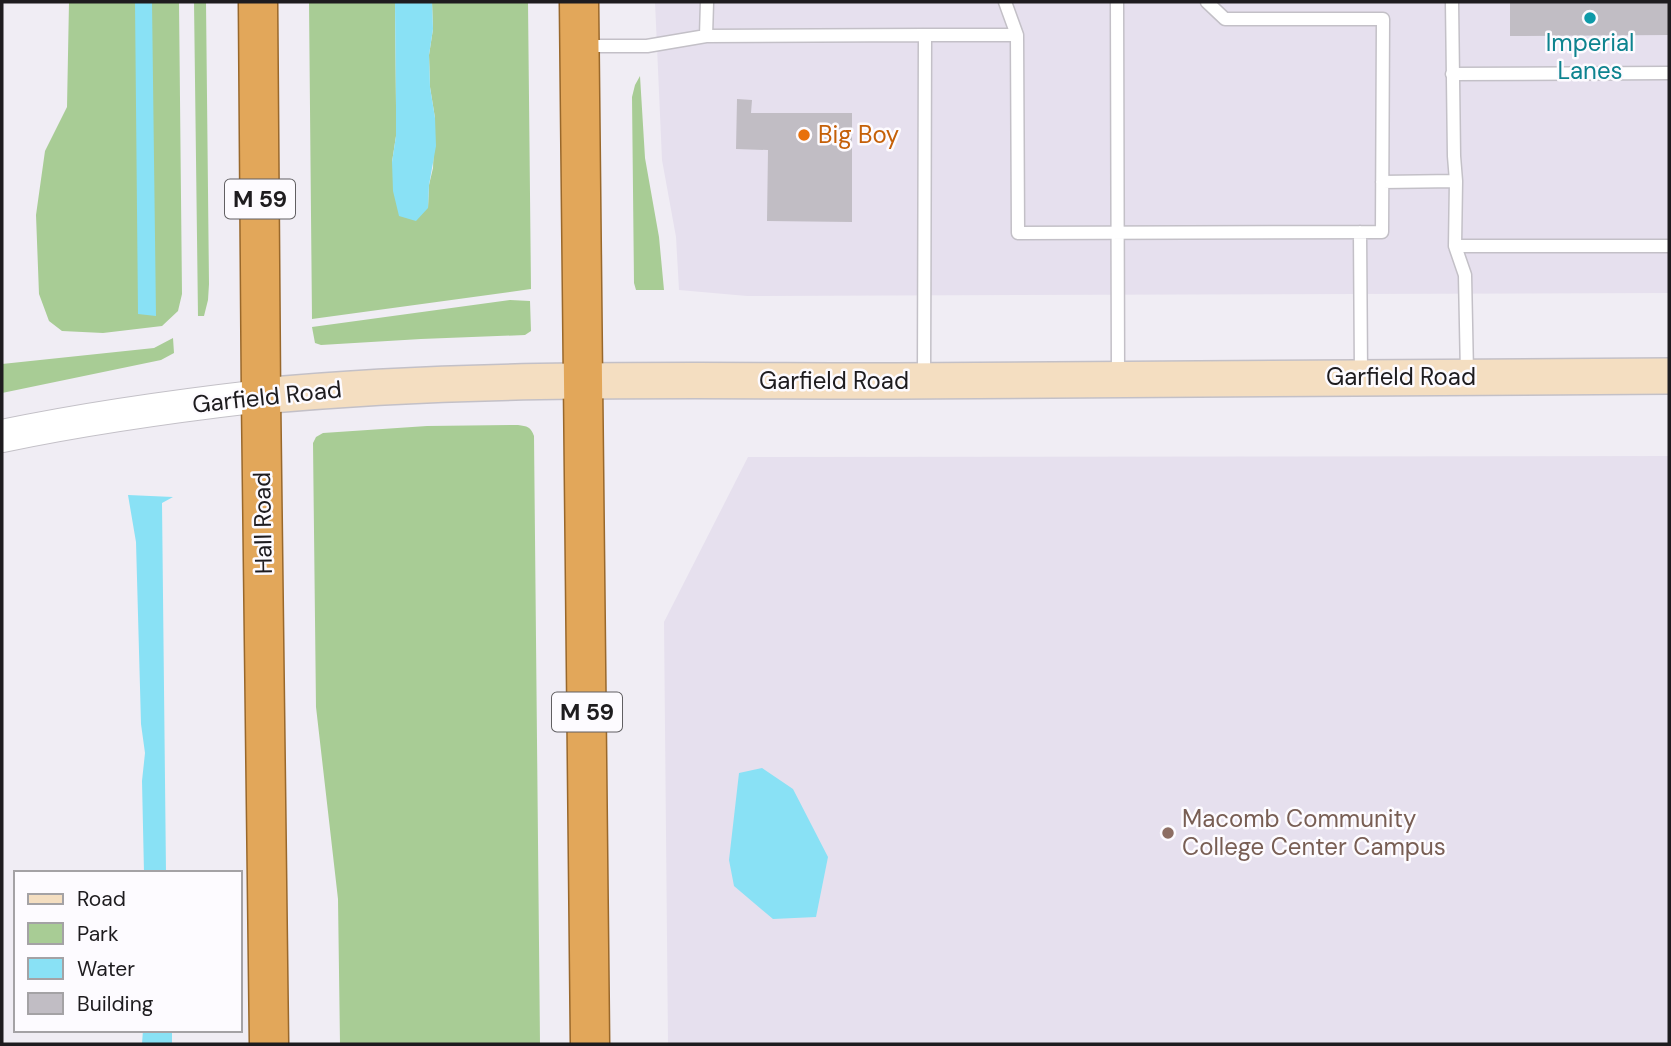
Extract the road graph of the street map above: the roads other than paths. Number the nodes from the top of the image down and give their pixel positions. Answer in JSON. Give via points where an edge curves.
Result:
{"nodes":[{"id":1,"x":258,"y":2,"type":"edge"},
{"id":2,"x":579,"y":2,"type":"edge"},
{"id":3,"x":707,"y":2,"type":"edge"},
{"id":4,"x":1005,"y":2,"type":"edge"},
{"id":5,"x":1117,"y":2,"type":"edge"},
{"id":6,"x":1207,"y":2,"type":"edge"},
{"id":7,"x":1452,"y":2,"type":"edge"},
{"id":8,"x":1017,"y":34,"type":"junction"},
{"id":9,"x":925,"y":35,"type":"junction"},
{"id":10,"x":706,"y":36,"type":"junction"},
{"id":11,"x":580,"y":46,"type":"junction"},
{"id":12,"x":1669,"y":73,"type":"edge"},
{"id":13,"x":1452,"y":74,"type":"junction"},
{"id":14,"x":1456,"y":181,"type":"junction"},
{"id":15,"x":1382,"y":182,"type":"junction"},
{"id":16,"x":1118,"y":232,"type":"junction"},
{"id":17,"x":1360,"y":232,"type":"junction"},
{"id":18,"x":1455,"y":246,"type":"junction"},
{"id":19,"x":1669,"y":246,"type":"edge"},
{"id":20,"x":1669,"y":376,"type":"edge"},
{"id":21,"x":1467,"y":377,"type":"junction"},
{"id":22,"x":1361,"y":378,"type":"junction"},
{"id":23,"x":1118,"y":379,"type":"junction"},
{"id":24,"x":583,"y":380,"type":"junction"},
{"id":25,"x":924,"y":380,"type":"junction"},
{"id":26,"x":261,"y":396,"type":"junction"},
{"id":27,"x":2,"y":436,"type":"edge"},
{"id":28,"x":269,"y":1044,"type":"edge"},
{"id":29,"x":590,"y":1044,"type":"edge"}],
"edges":[{"from":1,"to":26,"type":"highway","name":"Hall Road","number":"M 59"},
{"from":2,"to":11,"type":"highway","number":"M 59"},
{"from":3,"to":10,"type":"lane"},
{"from":4,"to":8,"type":"lane"},
{"from":5,"to":16,"type":"lane"},
{"from":6,"to":15,"type":"lane","via":[[1226,19],[1383,19]]},
{"from":7,"to":13,"type":"lane"},
{"from":8,"to":9,"type":"lane"},
{"from":8,"to":16,"type":"lane","via":[[1018,233]]},
{"from":9,"to":10,"type":"lane"},
{"from":9,"to":25,"type":"lane"},
{"from":10,"to":11,"type":"lane","via":[[647,46]]},
{"from":11,"to":24,"type":"highway","number":"M 59"},
{"from":12,"to":13,"type":"lane"},
{"from":13,"to":14,"type":"lane"},
{"from":14,"to":15,"type":"lane"},
{"from":14,"to":18,"type":"lane"},
{"from":15,"to":17,"type":"lane","via":[[1382,232]]},
{"from":16,"to":17,"type":"lane"},
{"from":16,"to":23,"type":"lane"},
{"from":17,"to":22,"type":"lane"},
{"from":18,"to":19,"type":"lane"},
{"from":18,"to":21,"type":"lane","via":[[1465,275]]},
{"from":20,"to":21,"type":"main road","name":"Garfield Road"},
{"from":21,"to":22,"type":"main road","name":"Garfield Road"},
{"from":22,"to":23,"type":"main road","name":"Garfield Road"},
{"from":23,"to":25,"type":"main road","name":"Garfield Road"},
{"from":24,"to":25,"type":"main road","name":"Garfield Road"},
{"from":24,"to":26,"type":"main road","name":"Garfield Road"},
{"from":24,"to":29,"type":"highway","number":"M 59"},
{"from":26,"to":27,"type":"street","name":"Garfield Road","via":[[69,422]]},
{"from":26,"to":28,"type":"highway","name":"Hall Road","number":"M 59"}]}
